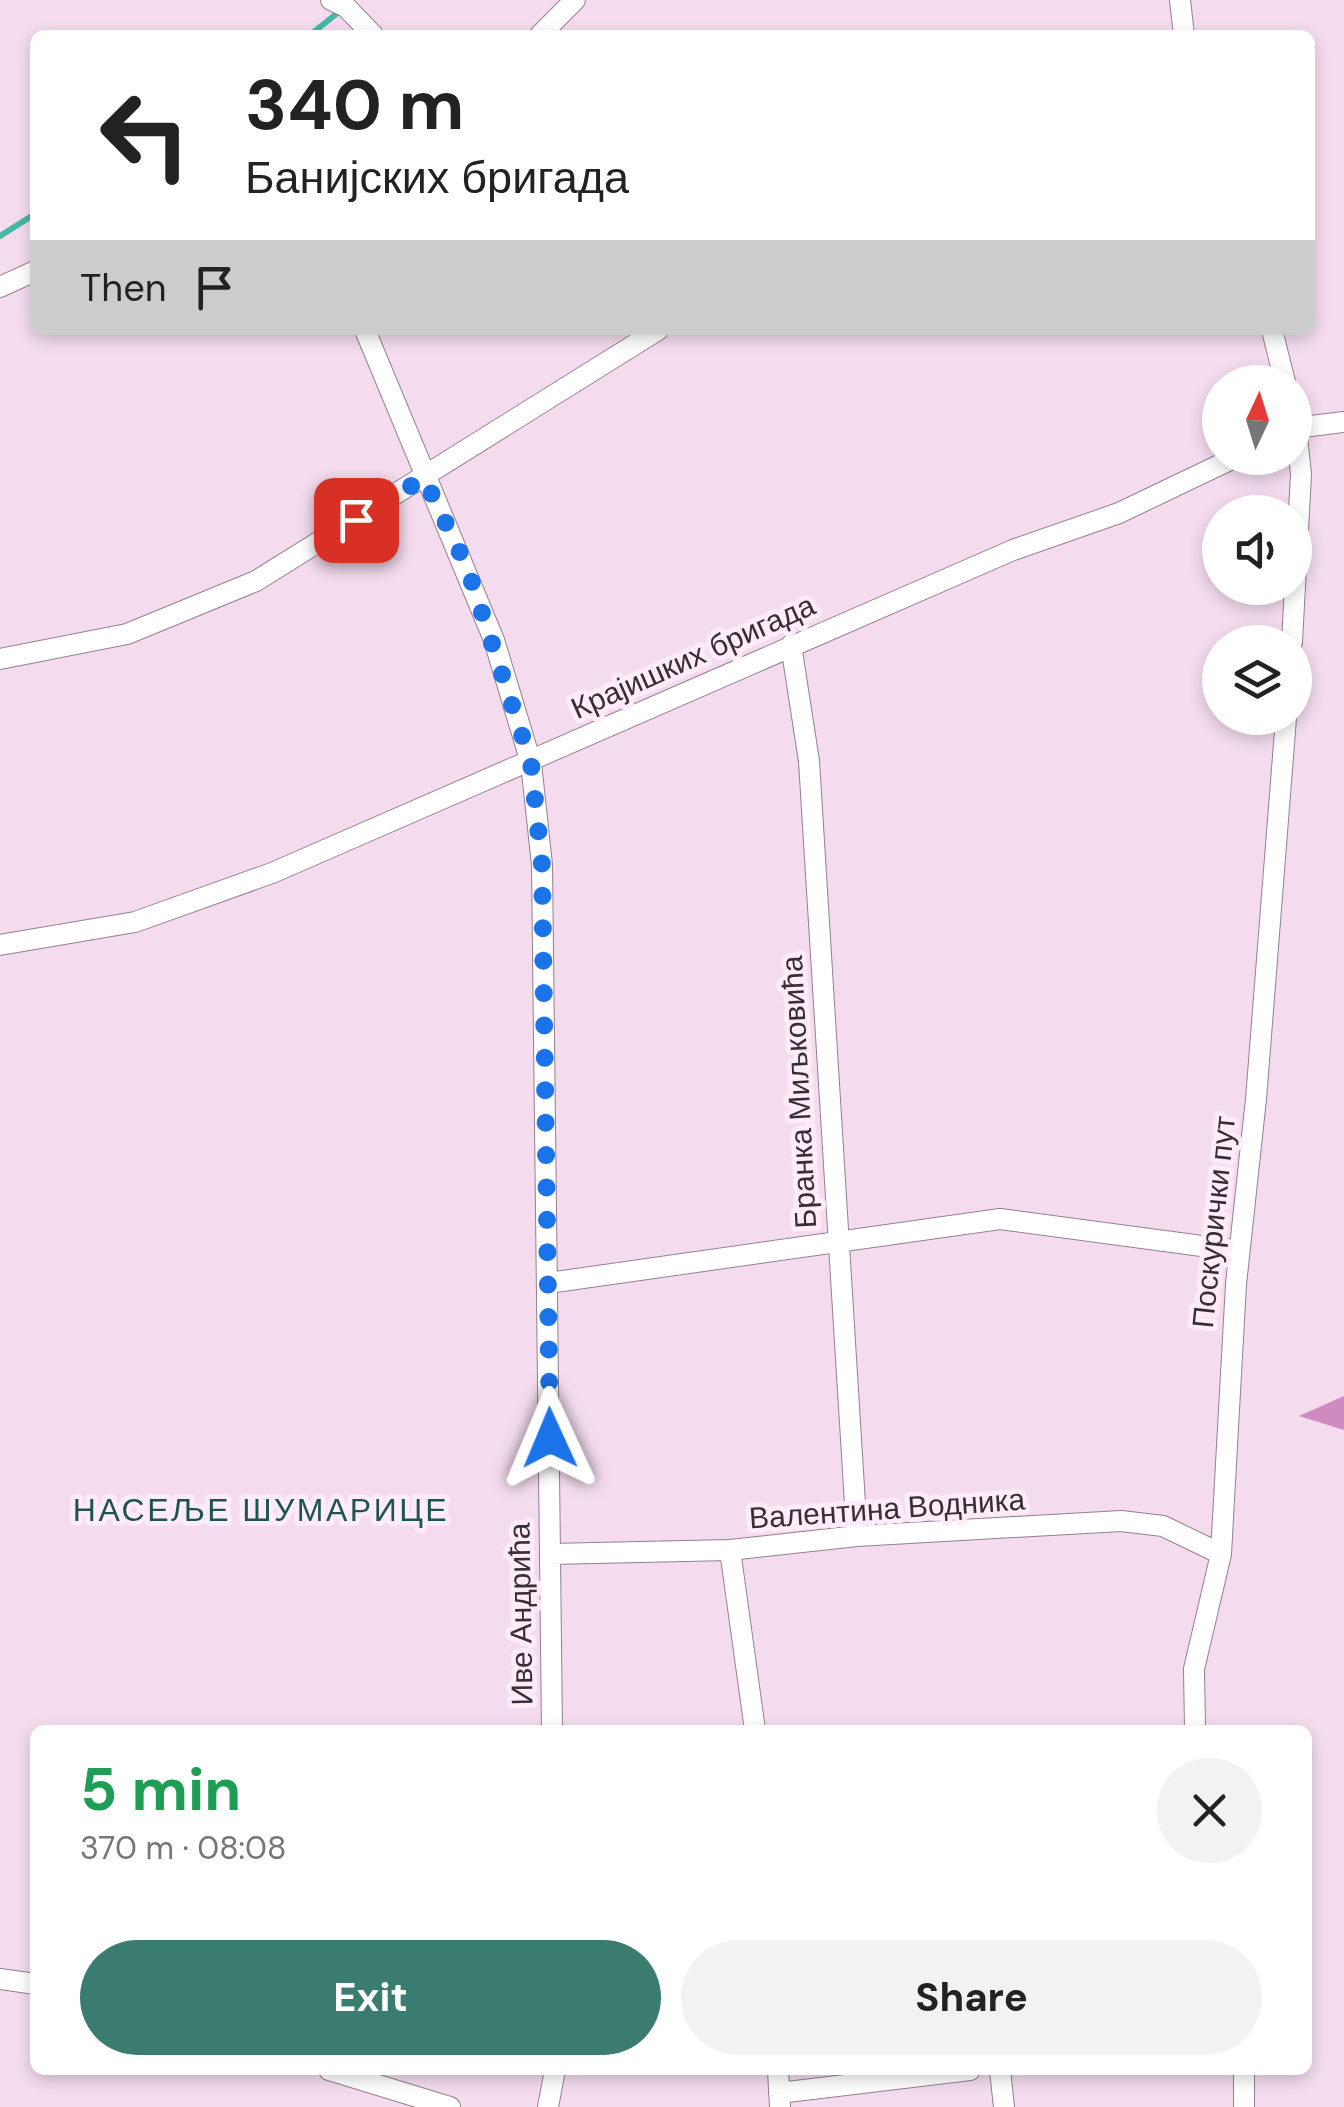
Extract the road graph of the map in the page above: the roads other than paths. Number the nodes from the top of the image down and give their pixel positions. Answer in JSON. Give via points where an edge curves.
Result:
{"nodes":[{"id":1,"x":575,"y":0,"type":"edge"},
{"id":2,"x":1180,"y":0,"type":"edge"},
{"id":3,"x":336,"y":2,"type":"edge"},
{"id":4,"x":368,"y":30,"type":"edge"},
{"id":5,"x":545,"y":30,"type":"edge"},
{"id":6,"x":1181,"y":30,"type":"edge"},
{"id":7,"x":30,"y":273,"type":"edge"},
{"id":8,"x":0,"y":287,"type":"edge"},
{"id":9,"x":368,"y":335,"type":"edge"},
{"id":10,"x":650,"y":335,"type":"edge"},
{"id":11,"x":1273,"y":335,"type":"edge"},
{"id":12,"x":1281,"y":365,"type":"edge"},
{"id":13,"x":1344,"y":422,"type":"edge"},
{"id":14,"x":1312,"y":423,"type":"edge"},
{"id":15,"x":1202,"y":473,"type":"edge"},
{"id":16,"x":1302,"y":475,"type":"edge"},
{"id":17,"x":424,"y":478,"type":"junction"},
{"id":18,"x":1293,"y":625,"type":"edge"},
{"id":19,"x":792,"y":646,"type":"junction"},
{"id":20,"x":0,"y":660,"type":"edge"},
{"id":21,"x":1285,"y":735,"type":"edge"},
{"id":22,"x":531,"y":763,"type":"junction"},
{"id":23,"x":0,"y":945,"type":"edge"},
{"id":24,"x":838,"y":1239,"type":"junction"},
{"id":25,"x":1239,"y":1252,"type":"junction"},
{"id":26,"x":548,"y":1282,"type":"junction"},
{"id":27,"x":857,"y":1536,"type":"junction"},
{"id":28,"x":730,"y":1550,"type":"junction"},
{"id":29,"x":550,"y":1554,"type":"junction"},
{"id":30,"x":1220,"y":1554,"type":"junction"},
{"id":31,"x":552,"y":1725,"type":"edge"},
{"id":32,"x":754,"y":1725,"type":"edge"},
{"id":33,"x":1195,"y":1725,"type":"edge"},
{"id":34,"x":0,"y":1979,"type":"edge"},
{"id":35,"x":30,"y":1983,"type":"edge"},
{"id":36,"x":345,"y":2075,"type":"edge"},
{"id":37,"x":553,"y":2075,"type":"edge"},
{"id":38,"x":778,"y":2075,"type":"edge"},
{"id":39,"x":938,"y":2075,"type":"edge"},
{"id":40,"x":1001,"y":2075,"type":"edge"},
{"id":41,"x":1244,"y":2075,"type":"edge"},
{"id":42,"x":779,"y":2100,"type":"edge"},
{"id":43,"x":450,"y":2107,"type":"edge"},
{"id":44,"x":548,"y":2107,"type":"edge"},
{"id":45,"x":1004,"y":2107,"type":"edge"},
{"id":46,"x":1244,"y":2107,"type":"edge"}],
"edges":[{"from":1,"to":5,"type":"street"},
{"from":2,"to":6,"type":"street"},
{"from":3,"to":4,"type":"street"},
{"from":7,"to":8,"type":"street"},
{"from":9,"to":17,"type":"street","name":"Иве Андрића"},
{"from":10,"to":17,"type":"street"},
{"from":11,"to":12,"type":"street"},
{"from":13,"to":14,"type":"street"},
{"from":15,"to":19,"type":"street","name":"Крајишких бригада"},
{"from":16,"to":18,"type":"street"},
{"from":17,"to":20,"type":"street","via":[[256,582],[191,610],[127,634]]},
{"from":17,"to":22,"type":"street","name":"Иве Андрића","via":[[467,567]]},
{"from":19,"to":22,"type":"street","name":"Крајишких бригада"},
{"from":19,"to":24,"type":"street","name":"Бранка Миљковића","via":[[809,761]]},
{"from":21,"to":25,"type":"street","name":"Поскурички пут"},
{"from":22,"to":23,"type":"street","name":"Крајишких бригада","via":[[272,873],[135,922]]},
{"from":22,"to":26,"type":"street","name":"Иве Андрића","via":[[542,865]]},
{"from":24,"to":25,"type":"street","via":[[1000,1219]]},
{"from":24,"to":26,"type":"street"},
{"from":24,"to":27,"type":"street","name":"Бранка Миљковића"},
{"from":25,"to":30,"type":"street","name":"Поскурички пут"},
{"from":26,"to":29,"type":"street","name":"Иве Андрића"},
{"from":27,"to":28,"type":"street","name":"Валентина Водника"},
{"from":27,"to":30,"type":"street","name":"Валентина Водника","via":[[1121,1521],[1164,1526]]},
{"from":28,"to":29,"type":"street","name":"Валентина Водника"},
{"from":28,"to":32,"type":"street"},
{"from":29,"to":31,"type":"street","name":"Иве Андрића"},
{"from":30,"to":33,"type":"street","name":"Поскурички пут","via":[[1194,1669]]},
{"from":34,"to":35,"type":"street"},
{"from":36,"to":43,"type":"street"},
{"from":37,"to":44,"type":"street"},
{"from":38,"to":42,"type":"street"},
{"from":39,"to":42,"type":"street"},
{"from":40,"to":45,"type":"street"},
{"from":41,"to":46,"type":"street"}]}
